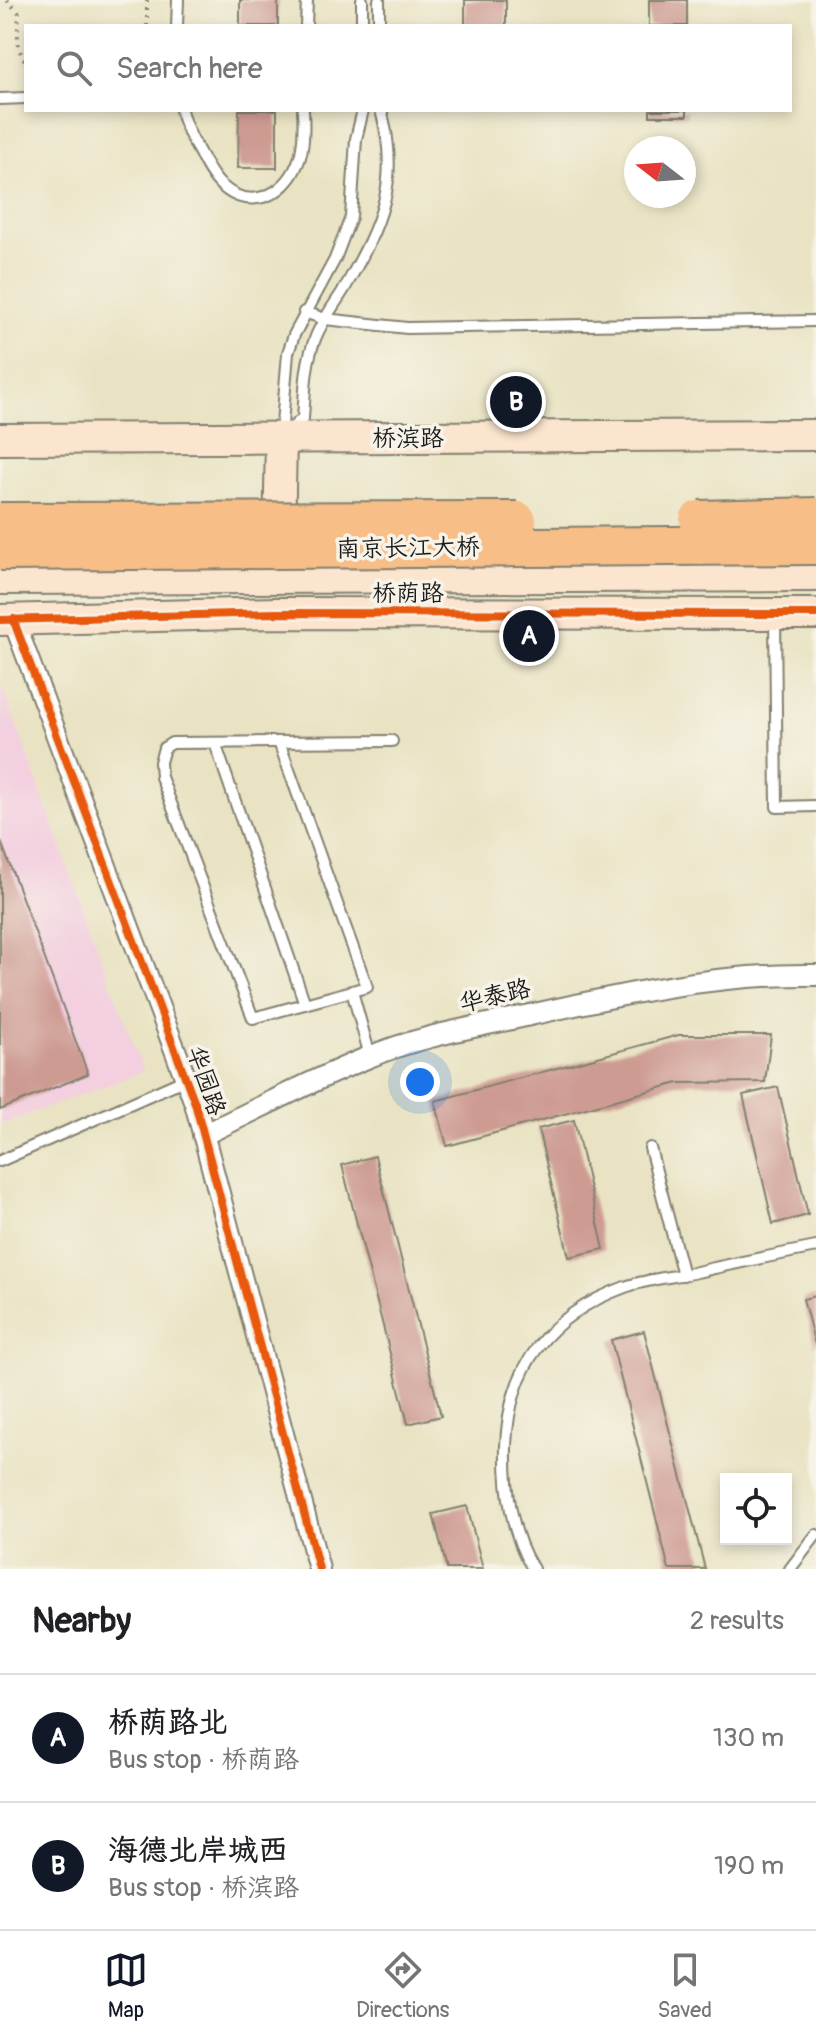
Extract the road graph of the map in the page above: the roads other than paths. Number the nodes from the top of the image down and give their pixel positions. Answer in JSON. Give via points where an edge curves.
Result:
{"nodes":[{"id":1,"x":178,"y":0,"type":"edge"},
{"id":2,"x":307,"y":0,"type":"edge"},
{"id":3,"x":362,"y":0,"type":"edge"},
{"id":4,"x":379,"y":0,"type":"edge"},
{"id":5,"x":177,"y":24,"type":"edge"},
{"id":6,"x":306,"y":24,"type":"edge"},
{"id":7,"x":362,"y":24,"type":"edge"},
{"id":8,"x":379,"y":24,"type":"edge"},
{"id":9,"x":24,"y":98,"type":"edge"},
{"id":10,"x":0,"y":99,"type":"edge"},
{"id":11,"x":181,"y":112,"type":"edge"},
{"id":12,"x":303,"y":112,"type":"edge"},
{"id":13,"x":363,"y":112,"type":"edge"},
{"id":14,"x":382,"y":112,"type":"edge"},
{"id":15,"x":304,"y":312,"type":"junction"},
{"id":16,"x":325,"y":319,"type":"junction"},
{"id":17,"x":816,"y":321,"type":"edge"},
{"id":18,"x":816,"y":435,"type":"edge"},
{"id":19,"x":281,"y":438,"type":"junction"},
{"id":20,"x":0,"y":439,"type":"edge"},
{"id":21,"x":816,"y":517,"type":"edge"},
{"id":22,"x":0,"y":522,"type":"edge"},
{"id":23,"x":816,"y":545,"type":"edge"},
{"id":24,"x":0,"y":551,"type":"edge"},
{"id":25,"x":816,"y":576,"type":"edge"},
{"id":26,"x":278,"y":578,"type":"junction"},
{"id":27,"x":0,"y":579,"type":"edge"},
{"id":28,"x":277,"y":613,"type":"junction"},
{"id":29,"x":775,"y":614,"type":"junction"},
{"id":30,"x":816,"y":614,"type":"edge"},
{"id":31,"x":6,"y":620,"type":"edge"},
{"id":32,"x":392,"y":741,"type":"dead end"},
{"id":33,"x":279,"y":742,"type":"junction"},
{"id":34,"x":215,"y":743,"type":"junction"},
{"id":35,"x":816,"y":806,"type":"edge"},
{"id":36,"x":816,"y":975,"type":"edge"},
{"id":37,"x":352,"y":991,"type":"junction"},
{"id":38,"x":305,"y":1004,"type":"junction"},
{"id":39,"x":370,"y":1056,"type":"junction"},
{"id":40,"x":186,"y":1079,"type":"junction"},
{"id":41,"x":203,"y":1135,"type":"junction"},
{"id":42,"x":650,"y":1148,"type":"dead end"},
{"id":43,"x":0,"y":1161,"type":"edge"},
{"id":44,"x":816,"y":1247,"type":"edge"},
{"id":45,"x":683,"y":1275,"type":"junction"},
{"id":46,"x":816,"y":1535,"type":"edge"},
{"id":47,"x":319,"y":1569,"type":"edge"},
{"id":48,"x":533,"y":1569,"type":"edge"},
{"id":49,"x":790,"y":1569,"type":"edge"}],
"edges":[{"from":1,"to":5,"type":"lane"},
{"from":2,"to":6,"type":"lane"},
{"from":3,"to":7,"type":"lane"},
{"from":4,"to":8,"type":"lane"},
{"from":9,"to":10,"type":"lane"},
{"from":11,"to":12,"type":"lane","via":[[202,158],[222,186],[254,199],[274,195],[291,177],[299,162]]},
{"from":13,"to":15,"type":"lane","via":[[351,217],[335,259]]},
{"from":14,"to":16,"type":"lane","via":[[390,158],[385,201],[363,254]]},
{"from":15,"to":16,"type":"lane"},
{"from":15,"to":19,"type":"lane","via":[[288,353]]},
{"from":16,"to":17,"type":"lane","via":[[407,328]]},
{"from":16,"to":19,"type":"lane","via":[[310,352],[303,418]]},
{"from":18,"to":19,"type":"street","name":"桥滨路"},
{"from":19,"to":20,"type":"street","name":"桥滨路"},
{"from":19,"to":26,"type":"street"},
{"from":21,"to":22,"type":"highway","name":"南京长江大桥","bridge":true},
{"from":23,"to":24,"type":"highway","name":"南京长江大桥","bridge":true},
{"from":25,"to":26,"type":"street","name":"桥荫路"},
{"from":26,"to":27,"type":"street","name":"桥荫路"},
{"from":26,"to":28,"type":"street"},
{"from":28,"to":29,"type":"street","name":"桥荫路"},
{"from":28,"to":31,"type":"street","name":"桥荫路"},
{"from":29,"to":30,"type":"street","name":"桥荫路"},
{"from":29,"to":35,"type":"lane","via":[[777,807]]},
{"from":31,"to":40,"type":"street","name":"华园路"},
{"from":32,"to":33,"type":"lane"},
{"from":33,"to":34,"type":"lane"},
{"from":33,"to":37,"type":"lane","via":[[367,987]]},
{"from":34,"to":38,"type":"lane"},
{"from":34,"to":38,"type":"lane","via":[[172,743],[164,748],[161,777],[253,1018]]},
{"from":36,"to":39,"type":"street","name":"华泰路","via":[[746,976],[687,985],[483,1025]]},
{"from":37,"to":38,"type":"lane"},
{"from":37,"to":39,"type":"lane"},
{"from":39,"to":41,"type":"street","name":"华泰路"},
{"from":40,"to":41,"type":"street","name":"华园路"},
{"from":40,"to":43,"type":"lane"},
{"from":41,"to":47,"type":"street","name":"华园路"},
{"from":42,"to":45,"type":"lane"},
{"from":44,"to":45,"type":"lane"},
{"from":45,"to":48,"type":"lane","via":[[626,1287],[594,1302],[544,1338],[527,1362],[507,1417],[506,1454],[508,1494]]},
{"from":46,"to":49,"type":"lane"}]}
